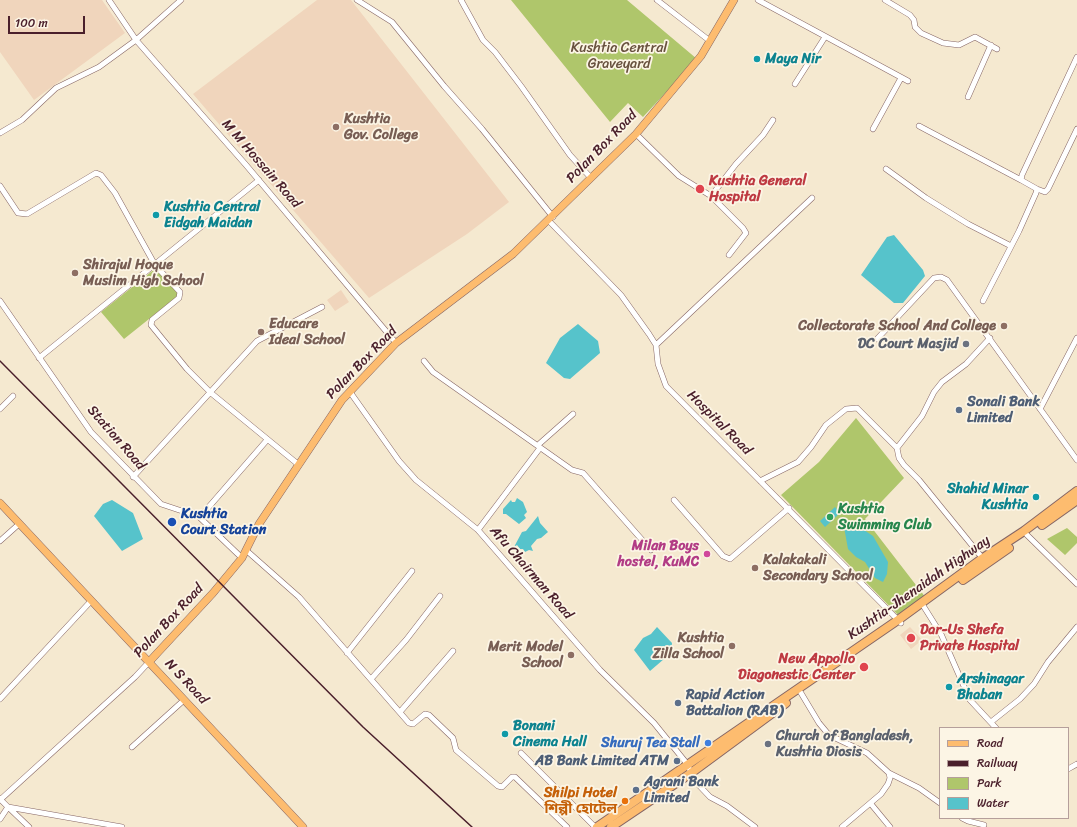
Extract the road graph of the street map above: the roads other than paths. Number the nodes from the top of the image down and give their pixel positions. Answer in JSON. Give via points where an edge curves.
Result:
{"nodes":[{"id":1,"x":109,"y":0,"type":"edge"},
{"id":2,"x":181,"y":0,"type":"edge"},
{"id":3,"x":357,"y":0,"type":"edge"},
{"id":4,"x":461,"y":0,"type":"edge"},
{"id":5,"x":657,"y":0,"type":"edge"},
{"id":6,"x":734,"y":0,"type":"edge"},
{"id":7,"x":758,"y":0,"type":"edge"},
{"id":8,"x":885,"y":0,"type":"edge"},
{"id":9,"x":825,"y":37,"type":"junction"},
{"id":10,"x":136,"y":40,"type":"junction"},
{"id":11,"x":710,"y":41,"type":"junction"},
{"id":12,"x":991,"y":45,"type":"junction"},
{"id":13,"x":997,"y":49,"type":"dead end"},
{"id":14,"x":1077,"y":58,"type":"edge"},
{"id":15,"x":901,"y":78,"type":"junction"},
{"id":16,"x":908,"y":81,"type":"dead end"},
{"id":17,"x":795,"y":84,"type":"dead end"},
{"id":18,"x":968,"y":97,"type":"dead end"},
{"id":19,"x":773,"y":120,"type":"dead end"},
{"id":20,"x":919,"y":126,"type":"dead end"},
{"id":21,"x":873,"y":129,"type":"dead end"},
{"id":22,"x":1077,"y":129,"type":"edge"},
{"id":23,"x":0,"y":134,"type":"edge"},
{"id":24,"x":636,"y":134,"type":"junction"},
{"id":25,"x":886,"y":169,"type":"dead end"},
{"id":26,"x":591,"y":178,"type":"junction"},
{"id":27,"x":259,"y":180,"type":"junction"},
{"id":28,"x":1021,"y":180,"type":"junction"},
{"id":29,"x":0,"y":186,"type":"edge"},
{"id":30,"x":1037,"y":189,"type":"junction"},
{"id":31,"x":710,"y":196,"type":"junction"},
{"id":32,"x":812,"y":198,"type":"dead end"},
{"id":33,"x":551,"y":219,"type":"junction"},
{"id":34,"x":1011,"y":246,"type":"junction"},
{"id":35,"x":729,"y":256,"type":"dead end"},
{"id":36,"x":155,"y":265,"type":"junction"},
{"id":37,"x":0,"y":301,"type":"edge"},
{"id":38,"x":982,"y":301,"type":"dead end"},
{"id":39,"x":322,"y":307,"type":"dead end"},
{"id":40,"x":990,"y":338,"type":"junction"},
{"id":41,"x":1077,"y":338,"type":"edge"},
{"id":42,"x":876,"y":339,"type":"dead end"},
{"id":43,"x":396,"y":343,"type":"junction"},
{"id":44,"x":656,"y":345,"type":"junction"},
{"id":45,"x":39,"y":358,"type":"junction"},
{"id":46,"x":424,"y":361,"type":"dead end"},
{"id":47,"x":350,"y":392,"type":"junction"},
{"id":48,"x":211,"y":393,"type":"junction"},
{"id":49,"x":13,"y":396,"type":"dead end"},
{"id":50,"x":0,"y":409,"type":"edge"},
{"id":51,"x":1040,"y":409,"type":"junction"},
{"id":52,"x":573,"y":414,"type":"dead end"},
{"id":53,"x":267,"y":440,"type":"junction"},
{"id":54,"x":539,"y":446,"type":"junction"},
{"id":55,"x":897,"y":448,"type":"junction"},
{"id":56,"x":1077,"y":460,"type":"edge"},
{"id":57,"x":298,"y":465,"type":"junction"},
{"id":58,"x":133,"y":477,"type":"junction"},
{"id":59,"x":760,"y":481,"type":"junction"},
{"id":60,"x":1077,"y":491,"type":"edge"},
{"id":61,"x":674,"y":500,"type":"dead end"},
{"id":62,"x":1077,"y":500,"type":"edge"},
{"id":63,"x":0,"y":503,"type":"edge"},
{"id":64,"x":788,"y":508,"type":"junction"},
{"id":65,"x":200,"y":517,"type":"junction"},
{"id":66,"x":20,"y":524,"type":"junction"},
{"id":67,"x":478,"y":530,"type":"junction"},
{"id":68,"x":1027,"y":535,"type":"junction"},
{"id":69,"x":0,"y":540,"type":"edge"},
{"id":70,"x":651,"y":550,"type":"dead end"},
{"id":71,"x":247,"y":551,"type":"junction"},
{"id":72,"x":242,"y":558,"type":"junction"},
{"id":73,"x":985,"y":561,"type":"junction"},
{"id":74,"x":412,"y":571,"type":"dead end"},
{"id":75,"x":1077,"y":584,"type":"edge"},
{"id":76,"x":938,"y":595,"type":"junction"},
{"id":77,"x":440,"y":596,"type":"dead end"},
{"id":78,"x":91,"y":601,"type":"junction"},
{"id":79,"x":924,"y":607,"type":"junction"},
{"id":80,"x":900,"y":622,"type":"junction"},
{"id":81,"x":1077,"y":628,"type":"edge"},
{"id":82,"x":453,"y":651,"type":"dead end"},
{"id":83,"x":347,"y":653,"type":"junction"},
{"id":84,"x":843,"y":661,"type":"junction"},
{"id":85,"x":149,"y":662,"type":"junction"},
{"id":86,"x":371,"y":679,"type":"junction"},
{"id":87,"x":801,"y":694,"type":"junction"},
{"id":88,"x":0,"y":699,"type":"edge"},
{"id":89,"x":184,"y":700,"type":"junction"},
{"id":90,"x":400,"y":712,"type":"junction"},
{"id":91,"x":991,"y":722,"type":"junction"},
{"id":92,"x":995,"y":727,"type":"edge"},
{"id":93,"x":132,"y":747,"type":"dead end"},
{"id":94,"x":521,"y":753,"type":"dead end"},
{"id":95,"x":690,"y":769,"type":"junction"},
{"id":96,"x":889,"y":772,"type":"junction"},
{"id":97,"x":1,"y":799,"type":"edge"},
{"id":98,"x":939,"y":802,"type":"edge"},
{"id":99,"x":871,"y":804,"type":"junction"},
{"id":100,"x":8,"y":806,"type":"junction"},
{"id":101,"x":621,"y":816,"type":"junction"},
{"id":102,"x":0,"y":819,"type":"edge"},
{"id":103,"x":964,"y":819,"type":"edge"},
{"id":104,"x":984,"y":825,"type":"dead end"},
{"id":105,"x":29,"y":827,"type":"edge"},
{"id":106,"x":122,"y":827,"type":"edge"},
{"id":107,"x":303,"y":827,"type":"edge"},
{"id":108,"x":567,"y":827,"type":"edge"},
{"id":109,"x":596,"y":827,"type":"edge"},
{"id":110,"x":611,"y":827,"type":"edge"},
{"id":111,"x":755,"y":827,"type":"edge"},
{"id":112,"x":842,"y":827,"type":"edge"},
{"id":113,"x":890,"y":827,"type":"edge"}],
"edges":[{"from":1,"to":10,"type":"street","name":"M M Hossain Road"},
{"from":2,"to":10,"type":"street"},
{"from":3,"to":33,"type":"street","name":"Hospital Road","via":[[392,22],[482,129]]},
{"from":4,"to":26,"type":"street","via":[[483,40],[521,86],[570,155]]},
{"from":5,"to":11,"type":"street"},
{"from":6,"to":11,"type":"main road","name":"Polan Box Road"},
{"from":7,"to":9,"type":"street"},
{"from":8,"to":12,"type":"street","via":[[910,15],[921,33],[943,43],[959,45],[975,37]]},
{"from":9,"to":15,"type":"street"},
{"from":9,"to":17,"type":"street"},
{"from":10,"to":23,"type":"street","via":[[99,66],[56,88],[22,120]]},
{"from":10,"to":27,"type":"street","name":"M M Hossain Road"},
{"from":11,"to":24,"type":"main road","name":"Polan Box Road","via":[[701,56]]},
{"from":12,"to":13,"type":"street"},
{"from":12,"to":18,"type":"street"},
{"from":14,"to":28,"type":"street"},
{"from":15,"to":16,"type":"street"},
{"from":15,"to":21,"type":"street"},
{"from":19,"to":31,"type":"street"},
{"from":20,"to":28,"type":"street"},
{"from":22,"to":30,"type":"street","via":[[1048,189],[1045,192]]},
{"from":24,"to":26,"type":"main road","name":"Polan Box Road"},
{"from":24,"to":31,"type":"street","via":[[679,176]]},
{"from":25,"to":34,"type":"street","via":[[968,224]]},
{"from":26,"to":33,"type":"main road","name":"Polan Box Road"},
{"from":27,"to":36,"type":"street"},
{"from":27,"to":43,"type":"street","name":"M M Hossain Road"},
{"from":28,"to":30,"type":"street"},
{"from":29,"to":36,"type":"street","via":[[18,213],[27,214],[98,173],[115,193]]},
{"from":30,"to":34,"type":"street"},
{"from":31,"to":35,"type":"street","via":[[746,233]]},
{"from":32,"to":44,"type":"street"},
{"from":33,"to":43,"type":"main road","name":"Polan Box Road","via":[[513,254]]},
{"from":33,"to":44,"type":"street","name":"Hospital Road","via":[[621,294]]},
{"from":34,"to":38,"type":"street"},
{"from":36,"to":45,"type":"street"},
{"from":36,"to":48,"type":"street","via":[[181,295],[152,320],[151,325],[187,369]]},
{"from":37,"to":45,"type":"street","name":"Station Road"},
{"from":39,"to":48,"type":"street","via":[[257,341]]},
{"from":40,"to":42,"type":"street","via":[[953,286],[941,277],[934,278]]},
{"from":40,"to":51,"type":"street"},
{"from":40,"to":55,"type":"street","via":[[966,364],[938,387],[922,416]]},
{"from":41,"to":51,"type":"street"},
{"from":43,"to":47,"type":"main road","name":"Polan Box Road"},
{"from":44,"to":59,"type":"street","name":"Hospital Road","via":[[658,364],[666,386]]},
{"from":45,"to":58,"type":"street","name":"Station Road","via":[[91,432]]},
{"from":46,"to":54,"type":"street","via":[[433,372]]},
{"from":47,"to":57,"type":"main road","name":"Polan Box Road"},
{"from":47,"to":67,"type":"street","name":"Afu Chairman Road","via":[[399,461],[416,480]]},
{"from":48,"to":53,"type":"street"},
{"from":48,"to":58,"type":"street"},
{"from":49,"to":50,"type":"street"},
{"from":51,"to":56,"type":"street"},
{"from":52,"to":54,"type":"street"},
{"from":53,"to":57,"type":"street"},
{"from":53,"to":65,"type":"street"},
{"from":54,"to":67,"type":"street"},
{"from":54,"to":70,"type":"street","via":[[572,470],[583,473]]},
{"from":55,"to":59,"type":"street","via":[[861,411],[857,408],[846,409],[826,425],[798,462]]},
{"from":55,"to":73,"type":"street","via":[[904,465]]},
{"from":57,"to":71,"type":"main road","name":"Polan Box Road","via":[[260,524]]},
{"from":58,"to":65,"type":"street","name":"Station Road","via":[[161,504],[182,511],[195,512]]},
{"from":59,"to":64,"type":"street","name":"Hospital Road"},
{"from":60,"to":73,"type":"highway","name":"Kushtia-Jhenaidah Highway"},
{"from":61,"to":64,"type":"street","via":[[723,556],[730,559]]},
{"from":62,"to":68,"type":"highway","name":"Kushtia-Jhenaidah Highway"},
{"from":63,"to":66,"type":"main road","name":"N S Road"},
{"from":64,"to":80,"type":"street","name":"Hospital Road"},
{"from":65,"to":72,"type":"street","name":"Station Road"},
{"from":66,"to":69,"type":"street"},
{"from":66,"to":78,"type":"main road","name":"N S Road"},
{"from":67,"to":95,"type":"street","name":"Afu Chairman Road","via":[[600,670],[654,723]]},
{"from":68,"to":73,"type":"highway","name":"Kushtia-Jhenaidah Highway"},
{"from":68,"to":75,"type":"street"},
{"from":71,"to":72,"type":"main road","name":"Polan Box Road"},
{"from":71,"to":83,"type":"street","via":[[299,597]]},
{"from":72,"to":85,"type":"main road","name":"Polan Box Road"},
{"from":73,"to":76,"type":"highway","name":"Kushtia-Jhenaidah Highway"},
{"from":74,"to":83,"type":"street"},
{"from":76,"to":79,"type":"highway","name":"Kushtia-Jhenaidah Highway"},
{"from":76,"to":80,"type":"highway","name":"Kushtia-Jhenaidah Highway"},
{"from":77,"to":86,"type":"street"},
{"from":78,"to":85,"type":"main road","name":"N S Road"},
{"from":78,"to":88,"type":"street"},
{"from":79,"to":80,"type":"highway","name":"Kushtia-Jhenaidah Highway"},
{"from":79,"to":91,"type":"street","via":[[941,634],[970,700]]},
{"from":80,"to":84,"type":"highway","name":"Kushtia-Jhenaidah Highway"},
{"from":81,"to":91,"type":"street","via":[[1048,662],[1034,684]]},
{"from":82,"to":90,"type":"street"},
{"from":83,"to":86,"type":"street"},
{"from":84,"to":87,"type":"highway","name":"Kushtia-Jhenaidah Highway"},
{"from":84,"to":95,"type":"highway","name":"Kushtia-Jhenaidah Highway"},
{"from":85,"to":89,"type":"main road","name":"N S Road"},
{"from":85,"to":97,"type":"street","name":"Polan Box Road"},
{"from":86,"to":90,"type":"street"},
{"from":87,"to":95,"type":"highway","name":"Kushtia-Jhenaidah Highway"},
{"from":87,"to":96,"type":"street","via":[[829,735],[867,753]]},
{"from":89,"to":93,"type":"street"},
{"from":89,"to":107,"type":"main road","name":"N S Road"},
{"from":90,"to":108,"type":"street","via":[[411,724],[425,714],[429,715],[453,738],[456,750],[498,786],[502,787],[515,777]]},
{"from":91,"to":92,"type":"street"},
{"from":94,"to":109,"type":"street"},
{"from":95,"to":101,"type":"highway","name":"Kushtia-Jhenaidah Highway"},
{"from":95,"to":111,"type":"street","name":"Afu Chairman Road","via":[[693,779],[710,797]]},
{"from":96,"to":98,"type":"street"},
{"from":96,"to":99,"type":"street","via":[[888,784]]},
{"from":97,"to":100,"type":"street"},
{"from":99,"to":112,"type":"street"},
{"from":99,"to":113,"type":"street"},
{"from":100,"to":102,"type":"street"},
{"from":100,"to":105,"type":"street"},
{"from":100,"to":106,"type":"street"},
{"from":101,"to":109,"type":"highway","name":"Kushtia-Jhenaidah Highway"},
{"from":101,"to":110,"type":"highway","name":"Kushtia-Jhenaidah Highway"},
{"from":103,"to":104,"type":"street"}]}
